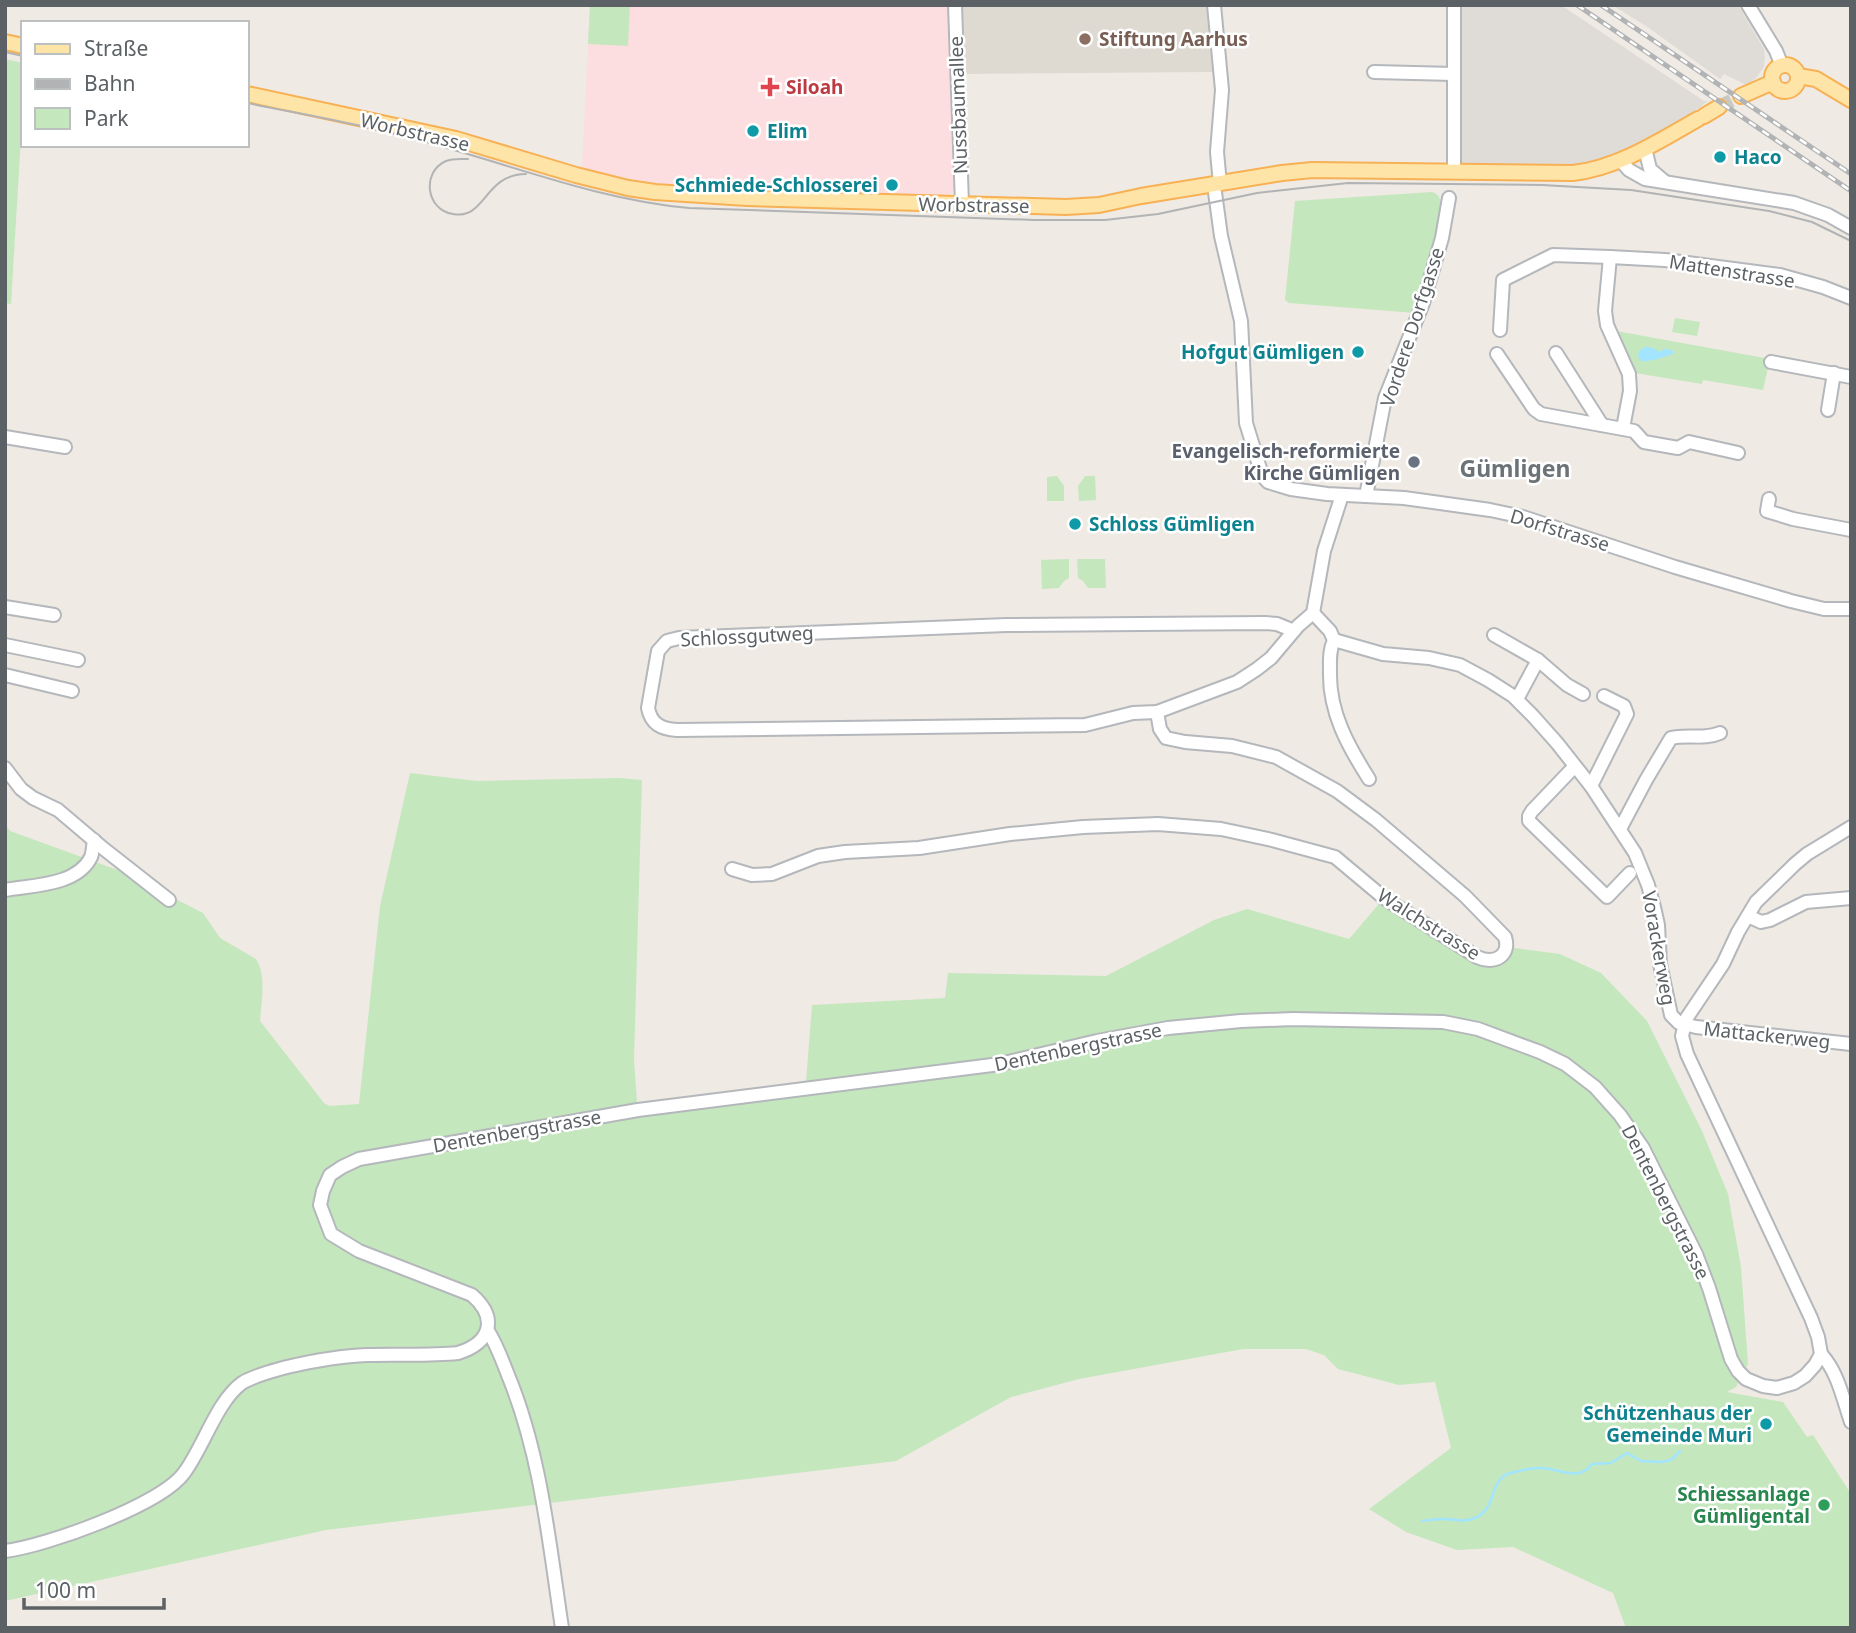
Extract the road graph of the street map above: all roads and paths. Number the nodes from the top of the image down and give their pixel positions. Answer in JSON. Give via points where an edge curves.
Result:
{"nodes":[{"id":1,"x":955,"y":5,"type":"edge"},
{"id":2,"x":1214,"y":5,"type":"edge"},
{"id":3,"x":1454,"y":5,"type":"edge"},
{"id":4,"x":1748,"y":5,"type":"edge"},
{"id":5,"x":1782,"y":66,"type":"junction"},
{"id":6,"x":1374,"y":72,"type":"dead end"},
{"id":7,"x":1454,"y":74,"type":"junction"},
{"id":8,"x":1798,"y":76,"type":"junction"},
{"id":9,"x":1773,"y":82,"type":"junction"},
{"id":10,"x":248,"y":94,"type":"edge"},
{"id":11,"x":1741,"y":96,"type":"tunnel mouth"},
{"id":12,"x":1851,"y":100,"type":"edge"},
{"id":13,"x":1719,"y":107,"type":"tunnel mouth"},
{"id":14,"x":1645,"y":148,"type":"junction"},
{"id":15,"x":1620,"y":160,"type":"junction"},
{"id":16,"x":1454,"y":172,"type":"junction"},
{"id":17,"x":1664,"y":182,"type":"junction"},
{"id":18,"x":1217,"y":185,"type":"junction"},
{"id":19,"x":1449,"y":198,"type":"dead end"},
{"id":20,"x":962,"y":204,"type":"junction"},
{"id":21,"x":1851,"y":228,"type":"edge"},
{"id":22,"x":1610,"y":257,"type":"junction"},
{"id":23,"x":1851,"y":298,"type":"edge"},
{"id":24,"x":1500,"y":330,"type":"dead end"},
{"id":25,"x":1556,"y":353,"type":"dead end"},
{"id":26,"x":1497,"y":355,"type":"dead end"},
{"id":27,"x":1771,"y":362,"type":"dead end"},
{"id":28,"x":1835,"y":373,"type":"junction"},
{"id":29,"x":1851,"y":376,"type":"edge"},
{"id":30,"x":1828,"y":410,"type":"dead end"},
{"id":31,"x":1602,"y":425,"type":"junction"},
{"id":32,"x":1623,"y":428,"type":"junction"},
{"id":33,"x":5,"y":437,"type":"edge"},
{"id":34,"x":65,"y":447,"type":"dead end"},
{"id":35,"x":1738,"y":453,"type":"dead end"},
{"id":36,"x":1342,"y":495,"type":"junction"},
{"id":37,"x":1366,"y":496,"type":"junction"},
{"id":38,"x":1769,"y":499,"type":"dead end"},
{"id":39,"x":1851,"y":530,"type":"edge"},
{"id":40,"x":5,"y":607,"type":"edge"},
{"id":41,"x":1851,"y":609,"type":"edge"},
{"id":42,"x":1313,"y":613,"type":"junction"},
{"id":43,"x":54,"y":615,"type":"dead end"},
{"id":44,"x":1294,"y":631,"type":"junction"},
{"id":45,"x":1494,"y":635,"type":"dead end"},
{"id":46,"x":1334,"y":640,"type":"junction"},
{"id":47,"x":5,"y":645,"type":"edge"},
{"id":48,"x":78,"y":660,"type":"dead end"},
{"id":49,"x":1538,"y":660,"type":"junction"},
{"id":50,"x":5,"y":675,"type":"edge"},
{"id":51,"x":72,"y":691,"type":"dead end"},
{"id":52,"x":1583,"y":694,"type":"dead end"},
{"id":53,"x":1604,"y":696,"type":"dead end"},
{"id":54,"x":1517,"y":699,"type":"junction"},
{"id":55,"x":1157,"y":712,"type":"junction"},
{"id":56,"x":1720,"y":733,"type":"dead end"},
{"id":57,"x":1574,"y":767,"type":"junction"},
{"id":58,"x":5,"y":768,"type":"edge"},
{"id":59,"x":1369,"y":779,"type":"dead end"},
{"id":60,"x":1591,"y":786,"type":"junction"},
{"id":61,"x":1851,"y":827,"type":"edge"},
{"id":62,"x":1620,"y":829,"type":"junction"},
{"id":63,"x":94,"y":840,"type":"junction"},
{"id":64,"x":732,"y":869,"type":"dead end"},
{"id":65,"x":1630,"y":873,"type":"dead end"},
{"id":66,"x":5,"y":890,"type":"edge"},
{"id":67,"x":1851,"y":898,"type":"edge"},
{"id":68,"x":169,"y":900,"type":"dead end"},
{"id":69,"x":1748,"y":916,"type":"junction"},
{"id":70,"x":1684,"y":1024,"type":"junction"},
{"id":71,"x":1851,"y":1044,"type":"edge"},
{"id":72,"x":488,"y":1331,"type":"junction"},
{"id":73,"x":1821,"y":1354,"type":"junction"},
{"id":74,"x":1851,"y":1422,"type":"edge"},
{"id":75,"x":5,"y":1551,"type":"edge"},
{"id":76,"x":562,"y":1628,"type":"edge"}],
"edges":[{"from":1,"to":20,"type":"street","name":"Nussbaumallee"},
{"from":2,"to":18,"type":"street","via":[[1222,90]]},
{"from":3,"to":7,"type":"street"},
{"from":4,"to":5,"type":"street"},
{"from":5,"to":8,"type":"main road","via":[[1793,67]]},
{"from":5,"to":9,"type":"main road","via":[[1775,70]]},
{"from":6,"to":7,"type":"street"},
{"from":7,"to":16,"type":"street"},
{"from":8,"to":9,"type":"main road","via":[[1797,84],[1787,90]]},
{"from":8,"to":12,"type":"main road","via":[[1816,79]]},
{"from":9,"to":11,"type":"main road"},
{"from":10,"to":20,"type":"main road","name":"Worbstrasse","via":[[456,139],[628,188],[687,195]]},
{"from":13,"to":14,"type":"main road","name":"Worbstrasse"},
{"from":14,"to":15,"type":"main road","name":"Worbstrasse"},
{"from":14,"to":17,"type":"street","via":[[1650,169]]},
{"from":15,"to":16,"type":"main road","name":"Worbstrasse","via":[[1573,173]]},
{"from":15,"to":17,"type":"street","via":[[1640,177]]},
{"from":16,"to":18,"type":"main road","name":"Worbstrasse","via":[[1312,170]]},
{"from":17,"to":21,"type":"street","via":[[1794,203]]},
{"from":18,"to":20,"type":"main road","name":"Worbstrasse","via":[[1082,207]]},
{"from":18,"to":36,"type":"street","name":"Dorfstrasse","via":[[1221,236],[1241,321],[1246,423],[1262,475],[1291,489]]},
{"from":19,"to":37,"type":"street","name":"Vordere Dorfgasse","via":[[1423,303],[1385,398]]},
{"from":22,"to":23,"type":"street","name":"Mattenstrasse","via":[[1780,275]]},
{"from":22,"to":24,"type":"street","name":"Mattenstrasse","via":[[1553,255],[1503,280]]},
{"from":22,"to":32,"type":"street","via":[[1607,324],[1629,374]]},
{"from":25,"to":31,"type":"street"},
{"from":26,"to":31,"type":"street","via":[[1534,410]]},
{"from":27,"to":28,"type":"street"},
{"from":28,"to":29,"type":"street"},
{"from":28,"to":30,"type":"street"},
{"from":31,"to":32,"type":"street"},
{"from":32,"to":35,"type":"street","via":[[1634,431],[1644,442],[1678,448],[1689,442]]},
{"from":33,"to":34,"type":"street"},
{"from":36,"to":37,"type":"street","name":"Dorfstrasse"},
{"from":36,"to":42,"type":"street","via":[[1324,551]]},
{"from":37,"to":41,"type":"street","name":"Dorfstrasse","via":[[1512,514],[1791,601],[1824,609]]},
{"from":38,"to":39,"type":"street","via":[[1767,511]]},
{"from":40,"to":43,"type":"street"},
{"from":42,"to":44,"type":"street"},
{"from":42,"to":46,"type":"street"},
{"from":44,"to":55,"type":"street","via":[[1247,676]]},
{"from":44,"to":55,"type":"street","name":"Schlossgutweg","via":[[1265,623],[1019,625],[679,638],[658,651],[648,708],[655,723],[677,730],[1066,726]]},
{"from":45,"to":49,"type":"street"},
{"from":46,"to":54,"type":"street","name":"Vorackerweg","via":[[1383,654],[1452,663]]},
{"from":46,"to":59,"type":"street","via":[[1329,684],[1333,708]]},
{"from":47,"to":48,"type":"street"},
{"from":49,"to":52,"type":"street"},
{"from":49,"to":54,"type":"street"},
{"from":50,"to":51,"type":"street"},
{"from":53,"to":60,"type":"street","via":[[1624,706],[1627,714]]},
{"from":54,"to":57,"type":"street","name":"Vorackerweg"},
{"from":55,"to":64,"type":"street","name":"Walchstrasse","via":[[1166,738],[1276,757],[1337,791],[1465,896],[1506,937],[1504,953],[1494,960],[1477,957],[1384,898],[1335,857],[1221,829],[1158,824],[1083,828],[845,852],[818,856],[772,874]]},
{"from":56,"to":62,"type":"street","via":[[1671,738]]},
{"from":57,"to":60,"type":"street","name":"Vorackerweg"},
{"from":57,"to":65,"type":"street","via":[[1532,811],[1529,821],[1607,897]]},
{"from":58,"to":63,"type":"street","via":[[21,789],[58,810]]},
{"from":60,"to":62,"type":"street","name":"Vorackerweg"},
{"from":61,"to":69,"type":"street","via":[[1795,864]]},
{"from":62,"to":70,"type":"street","name":"Vorackerweg","via":[[1639,862],[1654,907],[1671,1015]]},
{"from":63,"to":66,"type":"street","via":[[92,855],[72,875]]},
{"from":63,"to":68,"type":"street"},
{"from":67,"to":69,"type":"street","via":[[1806,902],[1762,922]]},
{"from":69,"to":70,"type":"street"},
{"from":70,"to":71,"type":"street","name":"Mattackerweg"},
{"from":70,"to":73,"type":"street","via":[[1687,1054],[1811,1318]]},
{"from":72,"to":73,"type":"street","name":"Dentenbergstrasse","via":[[484,1310],[472,1295],[359,1251],[331,1234],[320,1205],[330,1175],[359,1159],[638,1110],[1000,1064],[1168,1028],[1241,1021],[1422,1020],[1471,1027],[1540,1052],[1595,1087],[1643,1148],[1696,1254],[1731,1359],[1743,1376],[1763,1386],[1784,1387],[1805,1376]]},
{"from":72,"to":75,"type":"street","via":[[478,1343],[458,1353],[348,1357],[279,1369],[246,1381],[223,1405],[183,1475],[165,1491],[61,1537]]},
{"from":72,"to":76,"type":"street","via":[[515,1392],[535,1457]]},
{"from":73,"to":74,"type":"street","via":[[1835,1373]]}]}
